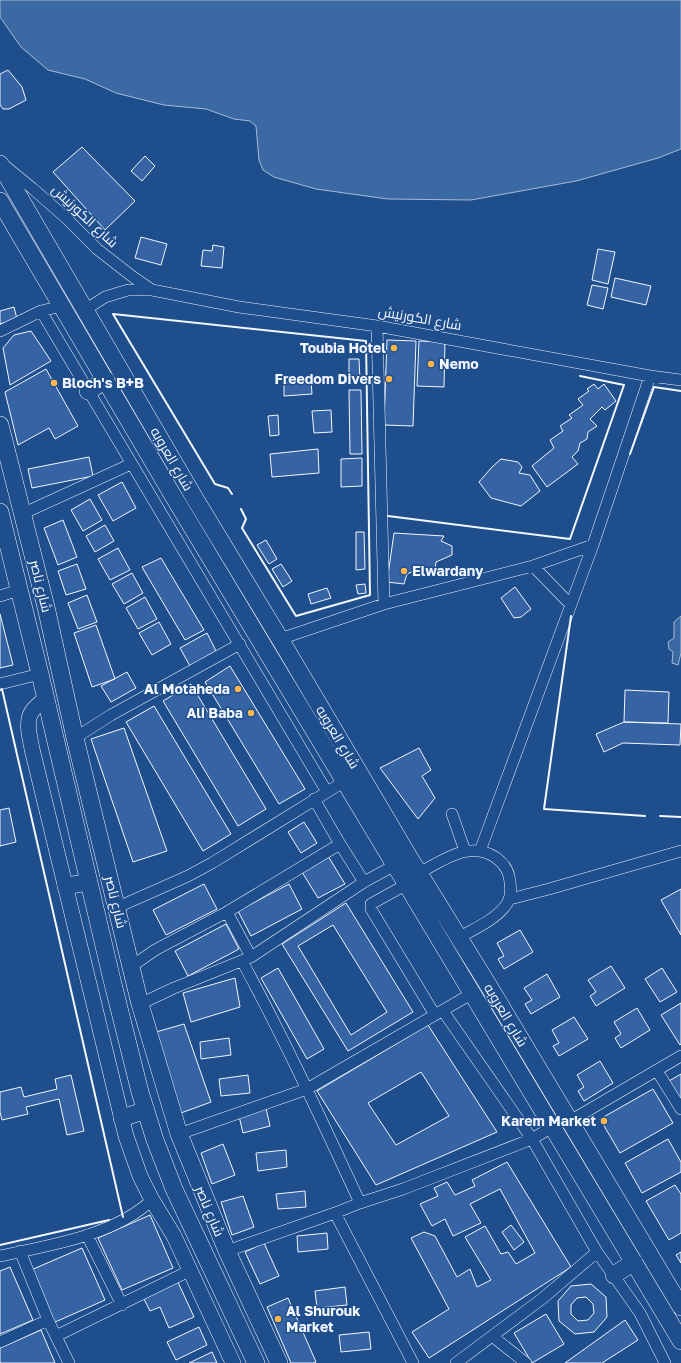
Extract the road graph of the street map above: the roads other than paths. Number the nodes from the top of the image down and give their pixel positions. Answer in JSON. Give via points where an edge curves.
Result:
{"nodes":[{"id":1,"x":0,"y":163,"type":"edge"},
{"id":2,"x":0,"y":202,"type":"edge"},
{"id":3,"x":152,"y":290,"type":"junction"},
{"id":4,"x":62,"y":306,"type":"junction"},
{"id":5,"x":85,"y":310,"type":"junction"},
{"id":6,"x":41,"y":311,"type":"junction"},
{"id":7,"x":378,"y":326,"type":"junction"},
{"id":8,"x":0,"y":330,"type":"edge"},
{"id":9,"x":650,"y":376,"type":"junction"},
{"id":10,"x":106,"y":380,"type":"junction"},
{"id":11,"x":681,"y":380,"type":"edge"},
{"id":12,"x":88,"y":391,"type":"junction"},
{"id":13,"x":0,"y":425,"type":"edge"},
{"id":14,"x":131,"y":464,"type":"junction"},
{"id":15,"x":0,"y":512,"type":"edge"},
{"id":16,"x":22,"y":514,"type":"junction"},
{"id":17,"x":218,"y":536,"type":"junction"},
{"id":18,"x":593,"y":545,"type":"junction"},
{"id":19,"x":203,"y":546,"type":"junction"},
{"id":20,"x":31,"y":547,"type":"junction"},
{"id":21,"x":10,"y":552,"type":"junction"},
{"id":22,"x":533,"y":566,"type":"junction"},
{"id":23,"x":19,"y":590,"type":"junction"},
{"id":24,"x":0,"y":596,"type":"edge"},
{"id":25,"x":384,"y":604,"type":"junction"},
{"id":26,"x":570,"y":604,"type":"junction"},
{"id":27,"x":280,"y":640,"type":"junction"},
{"id":28,"x":240,"y":644,"type":"junction"},
{"id":29,"x":40,"y":674,"type":"junction"},
{"id":30,"x":0,"y":684,"type":"edge"},
{"id":31,"x":46,"y":698,"type":"junction"},
{"id":32,"x":75,"y":738,"type":"junction"},
{"id":33,"x":345,"y":781,"type":"junction"},
{"id":34,"x":327,"y":792,"type":"junction"},
{"id":35,"x":314,"y":800,"type":"junction"},
{"id":36,"x":452,"y":814,"type":"dead end"},
{"id":37,"x":340,"y":844,"type":"junction"},
{"id":38,"x":465,"y":851,"type":"junction"},
{"id":39,"x":480,"y":851,"type":"junction"},
{"id":40,"x":681,"y":851,"type":"edge"},
{"id":41,"x":395,"y":865,"type":"junction"},
{"id":42,"x":413,"y":879,"type":"junction"},
{"id":43,"x":89,"y":882,"type":"junction"},
{"id":44,"x":364,"y":882,"type":"junction"},
{"id":45,"x":66,"y":886,"type":"junction"},
{"id":46,"x":510,"y":899,"type":"junction"},
{"id":47,"x":118,"y":907,"type":"junction"},
{"id":48,"x":227,"y":912,"type":"junction"},
{"id":49,"x":458,"y":938,"type":"junction"},
{"id":50,"x":246,"y":959,"type":"junction"},
{"id":51,"x":132,"y":966,"type":"junction"},
{"id":52,"x":471,"y":994,"type":"junction"},
{"id":53,"x":140,"y":1004,"type":"junction"},
{"id":54,"x":439,"y":1013,"type":"junction"},
{"id":55,"x":681,"y":1056,"type":"edge"},
{"id":56,"x":657,"y":1071,"type":"junction"},
{"id":57,"x":307,"y":1089,"type":"junction"},
{"id":58,"x":681,"y":1109,"type":"edge"},
{"id":59,"x":146,"y":1110,"type":"junction"},
{"id":60,"x":122,"y":1118,"type":"junction"},
{"id":61,"x":570,"y":1122,"type":"junction"},
{"id":62,"x":552,"y":1127,"type":"junction"},
{"id":63,"x":179,"y":1134,"type":"junction"},
{"id":64,"x":532,"y":1139,"type":"junction"},
{"id":65,"x":152,"y":1200,"type":"junction"},
{"id":66,"x":360,"y":1203,"type":"junction"},
{"id":67,"x":335,"y":1213,"type":"junction"},
{"id":68,"x":87,"y":1235,"type":"junction"},
{"id":69,"x":20,"y":1251,"type":"junction"},
{"id":70,"x":227,"y":1251,"type":"junction"},
{"id":71,"x":597,"y":1252,"type":"junction"},
{"id":72,"x":0,"y":1256,"type":"edge"},
{"id":73,"x":634,"y":1262,"type":"junction"},
{"id":74,"x":191,"y":1270,"type":"junction"},
{"id":75,"x":614,"y":1275,"type":"junction"},
{"id":76,"x":122,"y":1305,"type":"junction"},
{"id":77,"x":681,"y":1307,"type":"edge"},
{"id":78,"x":48,"y":1320,"type":"junction"},
{"id":79,"x":266,"y":1334,"type":"junction"},
{"id":80,"x":56,"y":1336,"type":"junction"},
{"id":81,"x":492,"y":1336,"type":"junction"},
{"id":82,"x":681,"y":1341,"type":"edge"},
{"id":83,"x":0,"y":1342,"type":"edge"},
{"id":84,"x":247,"y":1342,"type":"junction"},
{"id":85,"x":277,"y":1357,"type":"edge"},
{"id":86,"x":256,"y":1362,"type":"edge"},
{"id":87,"x":69,"y":1363,"type":"edge"},
{"id":88,"x":233,"y":1363,"type":"edge"},
{"id":89,"x":413,"y":1363,"type":"edge"},
{"id":90,"x":456,"y":1363,"type":"edge"},
{"id":91,"x":526,"y":1363,"type":"edge"},
{"id":92,"x":665,"y":1363,"type":"edge"}],
"edges":[{"from":1,"to":3,"type":"street","name":"شارع الكورنيش","via":[[66,217],[97,249]]},
{"from":1,"to":5,"type":"main road","name":"شارع العروبه"},
{"from":2,"to":4,"type":"main road","name":"شارع العروبه"},
{"from":3,"to":5,"type":"street","name":"شارع الكورنيش","via":[[128,290],[105,297]]},
{"from":3,"to":7,"type":"street","name":"شارع الكورنيش","via":[[239,307]]},
{"from":4,"to":6,"type":"street"},
{"from":4,"to":10,"type":"main road","name":"شارع العروبه"},
{"from":5,"to":17,"type":"main road","name":"شارع العروبه"},
{"from":6,"to":8,"type":"street"},
{"from":6,"to":12,"type":"street"},
{"from":7,"to":9,"type":"street","name":"شارع الكورنيش"},
{"from":7,"to":25,"type":"street"},
{"from":9,"to":11,"type":"street","name":"شارع الكورنيش"},
{"from":9,"to":18,"type":"street"},
{"from":10,"to":12,"type":"main road"},
{"from":10,"to":19,"type":"main road","name":"شارع العروبه"},
{"from":12,"to":14,"type":"street"},
{"from":13,"to":16,"type":"main road","name":"شارع ناصر"},
{"from":14,"to":16,"type":"street"},
{"from":14,"to":28,"type":"street"},
{"from":15,"to":21,"type":"main road","name":"شارع ناصر"},
{"from":16,"to":20,"type":"main road","name":"شارع ناصر"},
{"from":17,"to":19,"type":"main road"},
{"from":17,"to":27,"type":"main road","name":"شارع العروبه"},
{"from":18,"to":22,"type":"street"},
{"from":18,"to":26,"type":"street"},
{"from":19,"to":33,"type":"main road","name":"شارع العروبه"},
{"from":20,"to":21,"type":"main road"},
{"from":20,"to":32,"type":"main road","name":"شارع ناصر"},
{"from":21,"to":23,"type":"main road","name":"شارع ناصر"},
{"from":22,"to":25,"type":"street"},
{"from":22,"to":26,"type":"street"},
{"from":23,"to":24,"type":"street"},
{"from":23,"to":29,"type":"main road","name":"شارع ناصر"},
{"from":25,"to":27,"type":"street"},
{"from":26,"to":39,"type":"street"},
{"from":27,"to":42,"type":"main road","name":"شارع العروبه"},
{"from":28,"to":32,"type":"street","via":[[111,715]]},
{"from":28,"to":34,"type":"street"},
{"from":29,"to":30,"type":"street"},
{"from":29,"to":31,"type":"main road","name":"شارع ناصر"},
{"from":31,"to":43,"type":"main road","name":"شارع ناصر"},
{"from":31,"to":45,"type":"street","via":[[33,710],[28,728]]},
{"from":32,"to":47,"type":"main road","name":"شارع ناصر"},
{"from":33,"to":34,"type":"street"},
{"from":33,"to":41,"type":"main road","name":"شارع العروبه"},
{"from":34,"to":35,"type":"street"},
{"from":35,"to":37,"type":"street"},
{"from":35,"to":47,"type":"street","via":[[212,863]]},
{"from":36,"to":38,"type":"street"},
{"from":37,"to":44,"type":"street"},
{"from":37,"to":48,"type":"street"},
{"from":38,"to":39,"type":"street"},
{"from":38,"to":42,"type":"street"},
{"from":39,"to":46,"type":"street","via":[[502,862],[510,880]]},
{"from":40,"to":46,"type":"street"},
{"from":41,"to":42,"type":"main road","name":"شارع العروبه"},
{"from":41,"to":44,"type":"street"},
{"from":42,"to":49,"type":"main road","name":"شارع العروبه"},
{"from":42,"to":52,"type":"main road","name":"شارع العروبه"},
{"from":42,"to":54,"type":"street","via":[[371,904],[370,910]]},
{"from":43,"to":45,"type":"main road"},
{"from":43,"to":59,"type":"main road","name":"شارع ناصر"},
{"from":44,"to":50,"type":"street"},
{"from":45,"to":60,"type":"street"},
{"from":46,"to":49,"type":"street","via":[[496,916]]},
{"from":47,"to":51,"type":"main road","name":"شارع ناصر"},
{"from":48,"to":50,"type":"street"},
{"from":48,"to":51,"type":"street","via":[[155,950]]},
{"from":49,"to":61,"type":"main road","name":"شارع العروبه"},
{"from":50,"to":53,"type":"street"},
{"from":50,"to":57,"type":"street"},
{"from":51,"to":53,"type":"main road","name":"شارع ناصر"},
{"from":52,"to":54,"type":"street"},
{"from":52,"to":62,"type":"main road","name":"شارع العروبه"},
{"from":53,"to":63,"type":"main road","name":"شارع ناصر"},
{"from":54,"to":57,"type":"street"},
{"from":54,"to":64,"type":"street"},
{"from":55,"to":56,"type":"street"},
{"from":56,"to":58,"type":"street"},
{"from":56,"to":61,"type":"street"},
{"from":57,"to":63,"type":"street"},
{"from":57,"to":66,"type":"street"},
{"from":59,"to":60,"type":"main road"},
{"from":59,"to":84,"type":"main road","name":"شارع ناصر","via":[[174,1189]]},
{"from":60,"to":65,"type":"street","via":[[140,1176]]},
{"from":61,"to":77,"type":"main road","name":"شارع العروبه"},
{"from":62,"to":64,"type":"street"},
{"from":62,"to":73,"type":"main road","name":"شارع العروبه"},
{"from":63,"to":70,"type":"main road","name":"شارع ناصر"},
{"from":64,"to":66,"type":"street"},
{"from":64,"to":71,"type":"street"},
{"from":65,"to":68,"type":"street","via":[[130,1217]]},
{"from":65,"to":74,"type":"street"},
{"from":66,"to":67,"type":"street"},
{"from":67,"to":70,"type":"street"},
{"from":67,"to":89,"type":"street"},
{"from":68,"to":69,"type":"street"},
{"from":68,"to":76,"type":"street"},
{"from":69,"to":72,"type":"street"},
{"from":69,"to":78,"type":"street"},
{"from":70,"to":79,"type":"main road","name":"شارع ناصر"},
{"from":71,"to":75,"type":"street"},
{"from":71,"to":81,"type":"street","via":[[544,1298]]},
{"from":73,"to":75,"type":"main road"},
{"from":73,"to":82,"type":"main road","name":"شارع العروبه"},
{"from":74,"to":76,"type":"street"},
{"from":74,"to":88,"type":"street"},
{"from":75,"to":92,"type":"street","via":[[640,1313]]},
{"from":76,"to":80,"type":"street"},
{"from":78,"to":80,"type":"street"},
{"from":78,"to":83,"type":"street"},
{"from":79,"to":84,"type":"main road","via":[[255,1335]]},
{"from":79,"to":85,"type":"main road","name":"شارع ناصر"},
{"from":80,"to":87,"type":"street"},
{"from":81,"to":90,"type":"street"},
{"from":81,"to":91,"type":"street"},
{"from":84,"to":86,"type":"main road","name":"شارع ناصر"},
{"from":85,"to":86,"type":"main road"}]}
